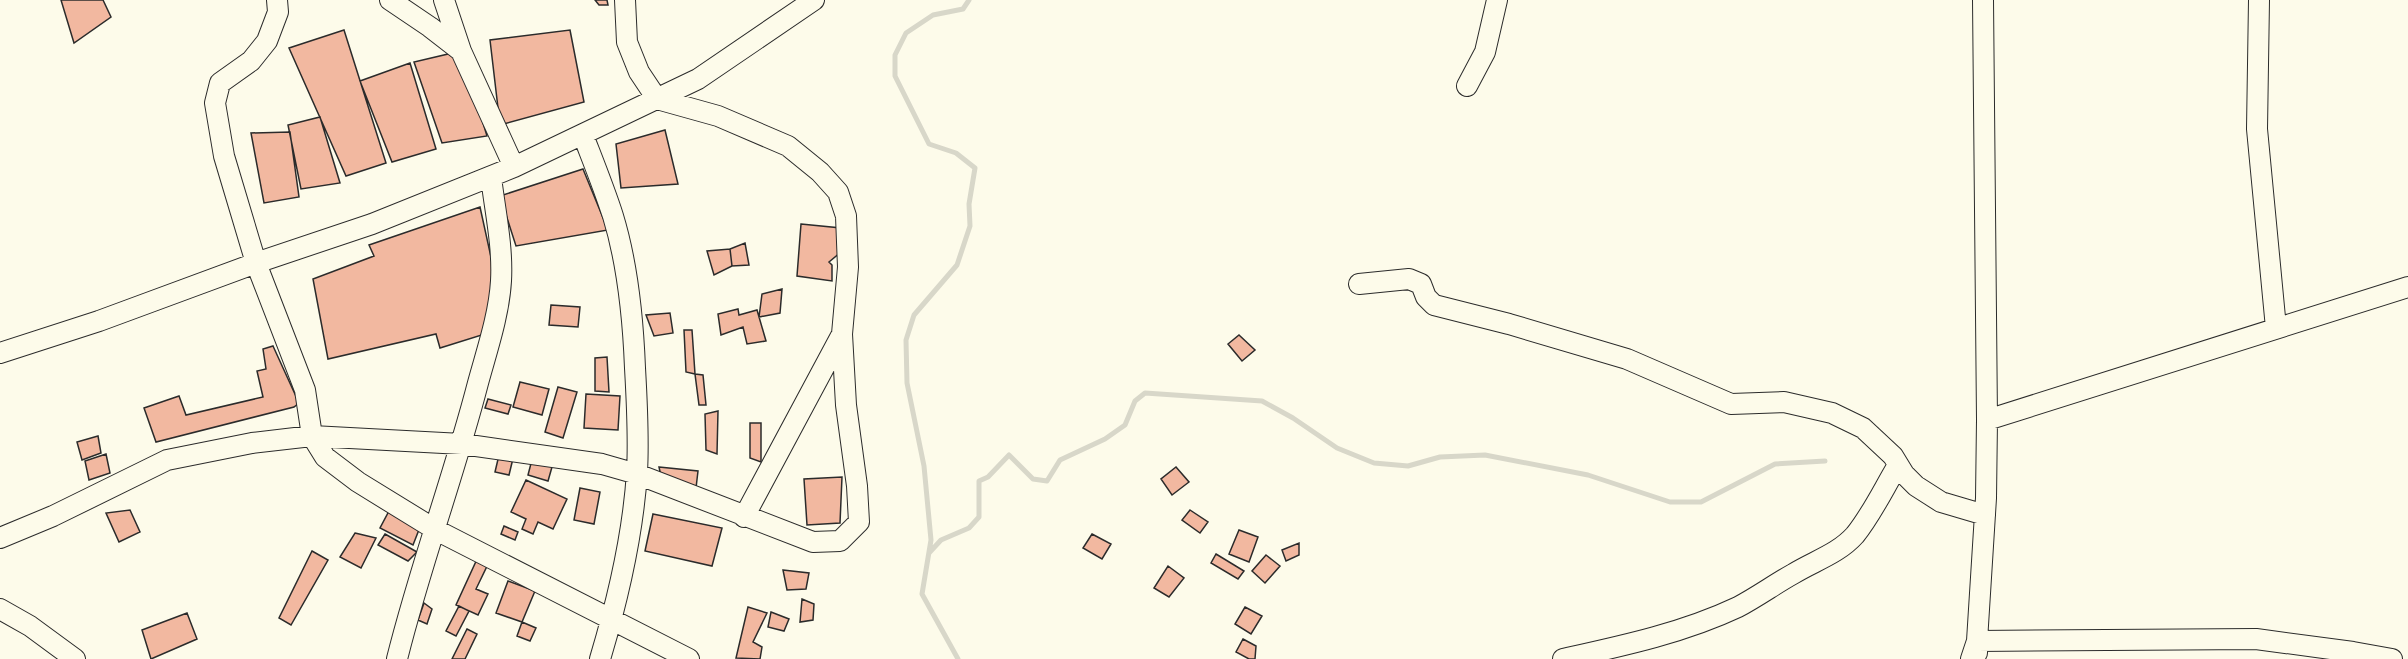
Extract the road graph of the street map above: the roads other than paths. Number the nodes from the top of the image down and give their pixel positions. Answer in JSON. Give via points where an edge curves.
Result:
{"nodes":[{"id":1,"x":277,"y":0,"type":"edge"},
{"id":2,"x":390,"y":0,"type":"edge"},
{"id":3,"x":444,"y":0,"type":"edge"},
{"id":4,"x":625,"y":0,"type":"edge"},
{"id":5,"x":814,"y":0,"type":"edge"},
{"id":6,"x":1497,"y":0,"type":"edge"},
{"id":7,"x":1983,"y":0,"type":"edge"},
{"id":8,"x":2259,"y":0,"type":"edge"},
{"id":9,"x":461,"y":51,"type":"junction"},
{"id":10,"x":1467,"y":86,"type":"dead end"},
{"id":11,"x":657,"y":99,"type":"junction"},
{"id":12,"x":582,"y":135,"type":"junction"},
{"id":13,"x":514,"y":167,"type":"junction"},
{"id":14,"x":491,"y":177,"type":"junction"},
{"id":15,"x":256,"y":263,"type":"junction"},
{"id":16,"x":1359,"y":284,"type":"dead end"},
{"id":17,"x":2408,"y":287,"type":"edge"},
{"id":18,"x":2276,"y":328,"type":"junction"},
{"id":19,"x":842,"y":334,"type":"junction"},
{"id":20,"x":0,"y":353,"type":"edge"},
{"id":21,"x":1987,"y":420,"type":"junction"},
{"id":22,"x":312,"y":436,"type":"junction"},
{"id":23,"x":462,"y":444,"type":"junction"},
{"id":24,"x":1898,"y":465,"type":"junction"},
{"id":25,"x":637,"y":474,"type":"junction"},
{"id":26,"x":1985,"y":515,"type":"junction"},
{"id":27,"x":744,"y":517,"type":"junction"},
{"id":28,"x":436,"y":530,"type":"junction"},
{"id":29,"x":0,"y":538,"type":"edge"},
{"id":30,"x":0,"y":609,"type":"edge"},
{"id":31,"x":611,"y":620,"type":"junction"},
{"id":32,"x":1975,"y":653,"type":"edge"},
{"id":33,"x":75,"y":659,"type":"edge"},
{"id":34,"x":397,"y":659,"type":"edge"},
{"id":35,"x":600,"y":659,"type":"edge"},
{"id":36,"x":689,"y":659,"type":"edge"},
{"id":37,"x":1563,"y":659,"type":"edge"},
{"id":38,"x":2392,"y":659,"type":"edge"}],
"edges":[{"from":1,"to":15,"type":"street","via":[[278,12],[267,41],[251,61],[220,83],[215,103],[224,156]]},
{"from":2,"to":9,"type":"street"},
{"from":3,"to":9,"type":"street"},
{"from":4,"to":11,"type":"street","via":[[627,42],[639,72]]},
{"from":5,"to":11,"type":"street","via":[[698,79]]},
{"from":6,"to":10,"type":"street","via":[[1485,52]]},
{"from":7,"to":21,"type":"street"},
{"from":8,"to":18,"type":"street","via":[[2257,129]]},
{"from":9,"to":13,"type":"street"},
{"from":11,"to":12,"type":"street"},
{"from":11,"to":19,"type":"street","via":[[717,116],[788,146],[838,192],[846,216],[848,267]]},
{"from":12,"to":13,"type":"street"},
{"from":12,"to":25,"type":"street","via":[[613,216],[626,270],[633,330]]},
{"from":13,"to":14,"type":"street"},
{"from":14,"to":15,"type":"street","via":[[372,224]]},
{"from":14,"to":23,"type":"street","via":[[501,285]]},
{"from":15,"to":20,"type":"street"},
{"from":15,"to":22,"type":"street","via":[[305,390]]},
{"from":16,"to":24,"type":"street","via":[[1409,279],[1421,284],[1434,305],[1627,359],[1731,404],[1785,402],[1832,413],[1863,428]]},
{"from":17,"to":18,"type":"street"},
{"from":18,"to":21,"type":"street"},
{"from":19,"to":27,"type":"street"},
{"from":19,"to":27,"type":"street","via":[[859,522],[840,541],[813,542]]},
{"from":21,"to":26,"type":"street"},
{"from":22,"to":23,"type":"street"},
{"from":22,"to":28,"type":"street","via":[[325,457]]},
{"from":22,"to":29,"type":"street","via":[[167,460]]},
{"from":23,"to":25,"type":"street","via":[[602,464]]},
{"from":23,"to":28,"type":"street"},
{"from":24,"to":26,"type":"street","via":[[1916,486],[1941,502]]},
{"from":24,"to":37,"type":"street","via":[[1866,518],[1839,550],[1740,606],[1700,623]]},
{"from":25,"to":27,"type":"street"},
{"from":25,"to":31,"type":"street"},
{"from":26,"to":32,"type":"street"},
{"from":28,"to":31,"type":"street"},
{"from":28,"to":34,"type":"street"},
{"from":30,"to":33,"type":"street"},
{"from":31,"to":35,"type":"street"},
{"from":31,"to":36,"type":"street"},
{"from":32,"to":38,"type":"street","via":[[2256,639]]}]}
